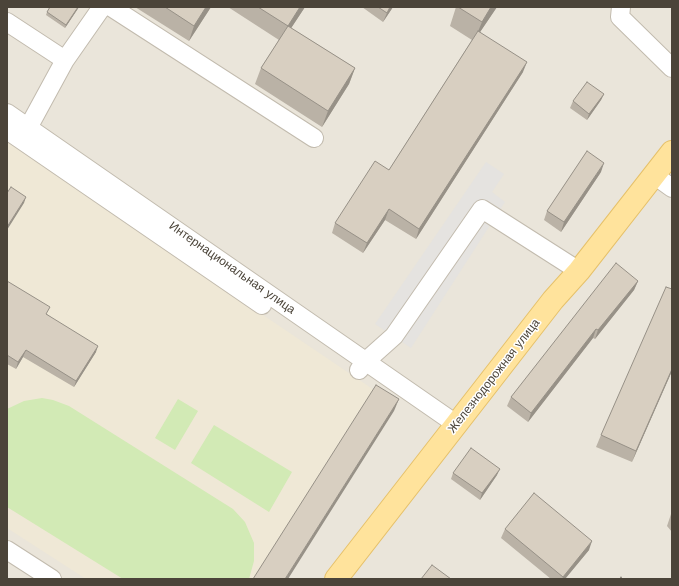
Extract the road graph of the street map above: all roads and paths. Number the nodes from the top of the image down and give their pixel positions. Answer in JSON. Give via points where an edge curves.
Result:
{"nodes":[{"id":1,"x":102,"y":7,"type":"edge"},
{"id":2,"x":111,"y":7,"type":"edge"},
{"id":3,"x":621,"y":7,"type":"edge"},
{"id":4,"x":7,"y":22,"type":"edge"},
{"id":5,"x":65,"y":60,"type":"junction"},
{"id":6,"x":672,"y":68,"type":"edge"},
{"id":7,"x":7,"y":114,"type":"edge"},
{"id":8,"x":28,"y":128,"type":"junction"},
{"id":9,"x":7,"y":130,"type":"edge"},
{"id":10,"x":314,"y":138,"type":"dead end"},
{"id":11,"x":672,"y":152,"type":"edge"},
{"id":12,"x":654,"y":175,"type":"junction"},
{"id":13,"x":672,"y":188,"type":"edge"},
{"id":14,"x":579,"y":271,"type":"junction"},
{"id":15,"x":362,"y":366,"type":"junction"},
{"id":16,"x":452,"y":429,"type":"junction"},
{"id":17,"x":7,"y":550,"type":"edge"},
{"id":18,"x":52,"y":579,"type":"edge"},
{"id":19,"x":336,"y":579,"type":"edge"}],
"edges":[{"from":1,"to":5,"type":"street"},
{"from":2,"to":10,"type":"street"},
{"from":3,"to":6,"type":"street","via":[[620,17]]},
{"from":4,"to":5,"type":"street"},
{"from":5,"to":8,"type":"street"},
{"from":7,"to":8,"type":"street","name":"Интернациональная улица"},
{"from":8,"to":15,"type":"street","name":"Интернациональная улица"},
{"from":9,"to":15,"type":"street","name":"Интернациональная улица"},
{"from":11,"to":12,"type":"main road","name":"Железнодорожная улица"},
{"from":12,"to":13,"type":"street"},
{"from":12,"to":14,"type":"main road","name":"Железнодорожная улица"},
{"from":14,"to":15,"type":"street","via":[[482,209],[394,336]]},
{"from":14,"to":16,"type":"main road","name":"Железнодорожная улица","via":[[553,300]]},
{"from":15,"to":16,"type":"street","name":"Интернациональная улица"},
{"from":16,"to":19,"type":"main road","name":"Железнодорожная улица"},
{"from":17,"to":18,"type":"street"}]}
